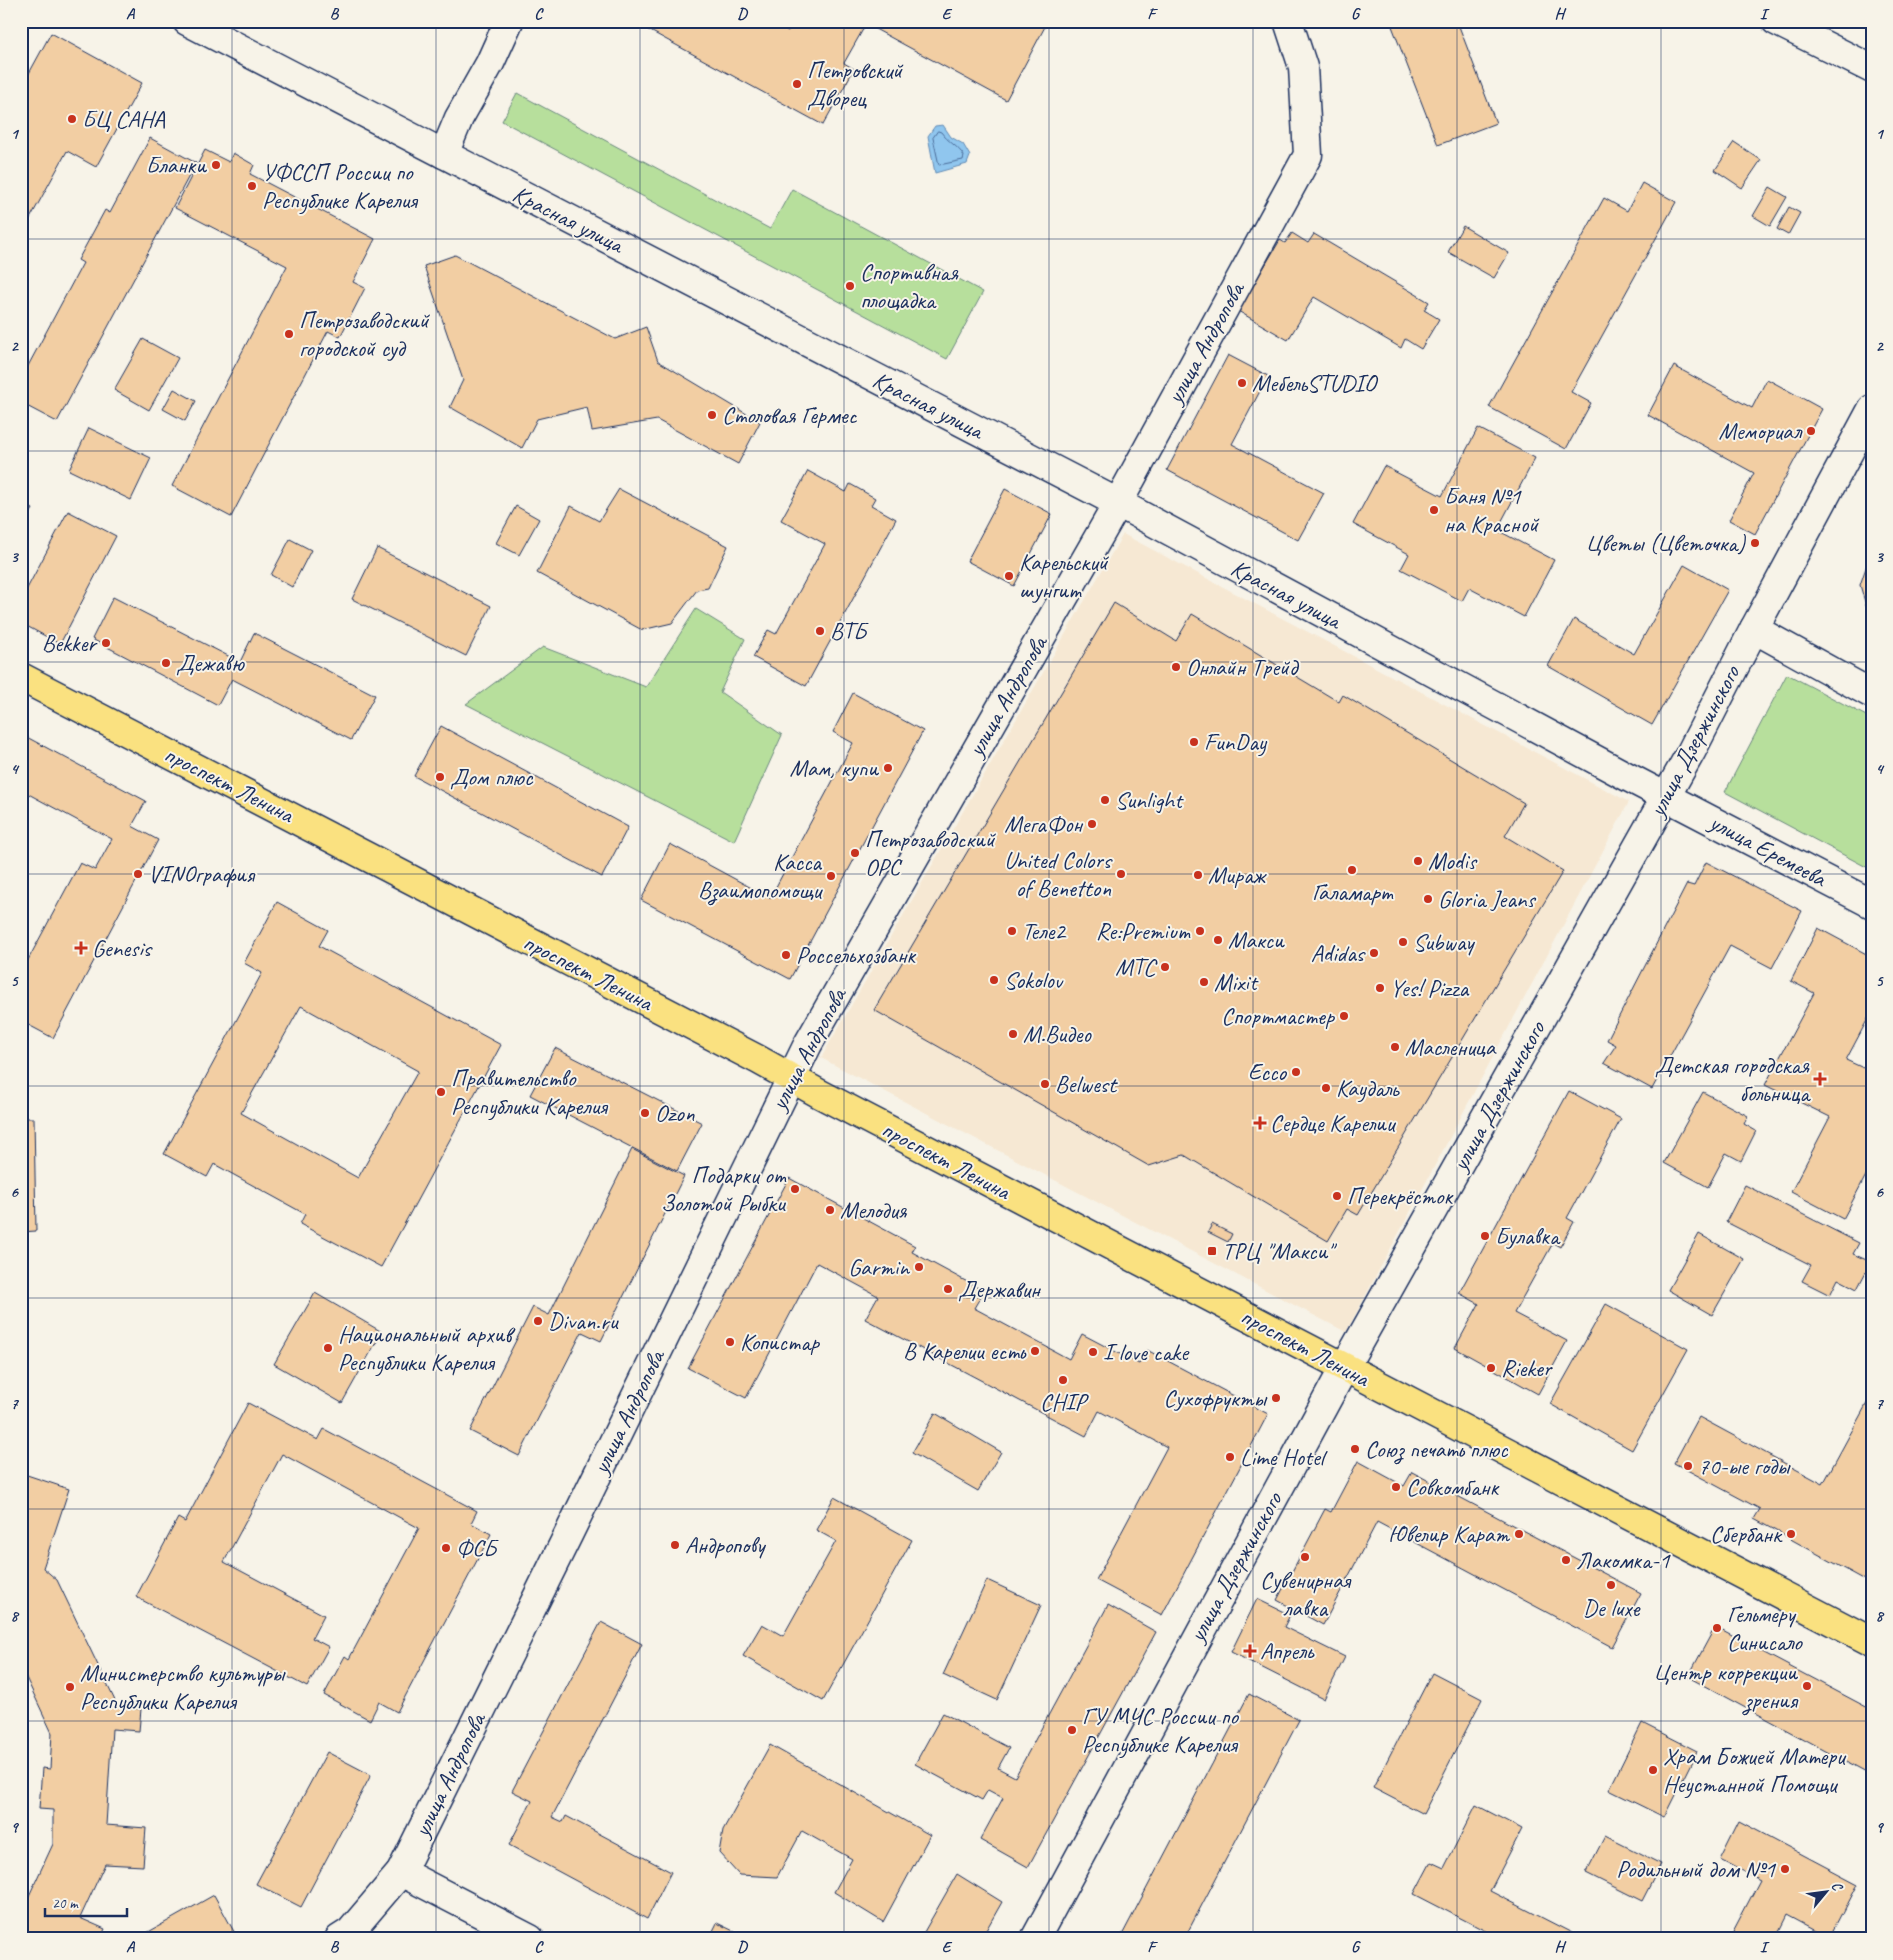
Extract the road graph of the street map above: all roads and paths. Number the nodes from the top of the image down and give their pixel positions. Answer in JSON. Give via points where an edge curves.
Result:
{"nodes":[{"id":1,"x":187,"y":21,"type":"edge"},
{"id":2,"x":509,"y":21,"type":"edge"},
{"id":3,"x":1288,"y":21,"type":"edge"},
{"id":4,"x":1776,"y":21,"type":"edge"},
{"id":5,"x":1872,"y":69,"type":"edge"},
{"id":6,"x":444,"y":154,"type":"junction"},
{"id":7,"x":1872,"y":409,"type":"edge"},
{"id":8,"x":1118,"y":503,"type":"junction"},
{"id":9,"x":1754,"y":629,"type":"junction"},
{"id":10,"x":21,"y":677,"type":"edge"},
{"id":11,"x":1872,"y":694,"type":"edge"},
{"id":12,"x":1664,"y":796,"type":"junction"},
{"id":13,"x":1872,"y":904,"type":"edge"},
{"id":14,"x":791,"y":1077,"type":"junction"},
{"id":15,"x":1344,"y":1368,"type":"junction"},
{"id":16,"x":1872,"y":1642,"type":"edge"},
{"id":17,"x":401,"y":1872,"type":"junction"},
{"id":18,"x":339,"y":1939,"type":"edge"},
{"id":19,"x":530,"y":1939,"type":"edge"},
{"id":20,"x":1035,"y":1939,"type":"edge"}],
"edges":[{"from":1,"to":6,"type":"street","name":"Красная улица"},
{"from":2,"to":6,"type":"street"},
{"from":3,"to":8,"type":"street","name":"улица Андропова","via":[[1303,67],[1308,155]]},
{"from":4,"to":5,"type":"street"},
{"from":6,"to":8,"type":"street","name":"Красная улица"},
{"from":7,"to":9,"type":"street","name":"улица Дзержинского"},
{"from":8,"to":12,"type":"street","name":"Красная улица"},
{"from":8,"to":14,"type":"street","name":"улица Андропова"},
{"from":9,"to":11,"type":"street"},
{"from":9,"to":12,"type":"street","name":"улица Дзержинского","via":[[1691,752]]},
{"from":10,"to":14,"type":"main road","name":"проспект Ленина"},
{"from":12,"to":13,"type":"street","name":"улица Еремеева"},
{"from":12,"to":15,"type":"street","name":"улица Дзержинского"},
{"from":14,"to":15,"type":"main road","name":"проспект Ленина"},
{"from":14,"to":17,"type":"street","name":"улица Андропова"},
{"from":15,"to":16,"type":"main road","name":"проспект Ленина"},
{"from":15,"to":20,"type":"street","name":"улица Дзержинского"},
{"from":17,"to":18,"type":"street","name":"улица Андропова","via":[[350,1932]]},
{"from":17,"to":19,"type":"street"}]}
